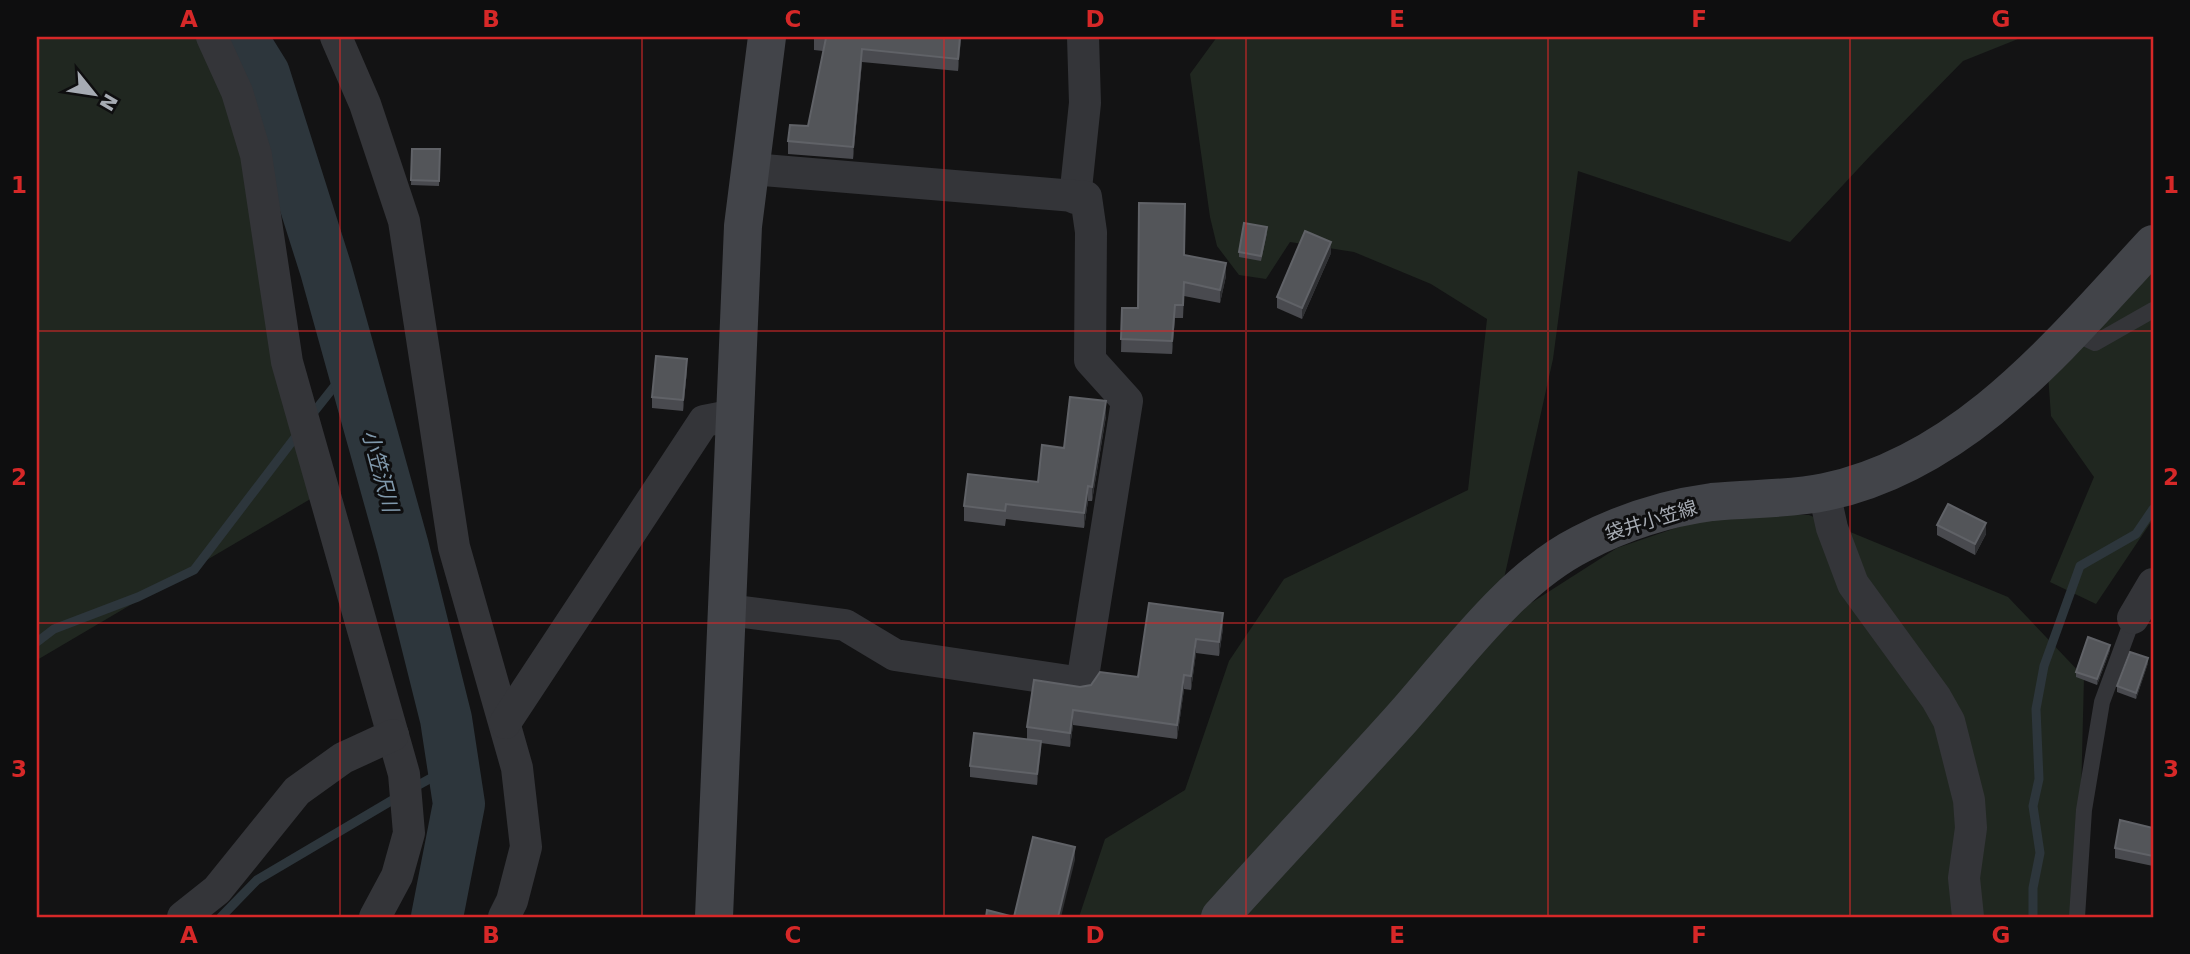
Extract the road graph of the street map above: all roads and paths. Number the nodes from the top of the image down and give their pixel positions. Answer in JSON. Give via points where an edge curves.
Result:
{"nodes":[{"id":1,"x":212,"y":37,"type":"edge"},
{"id":2,"x":336,"y":37,"type":"edge"},
{"id":3,"x":767,"y":37,"type":"edge"},
{"id":4,"x":1083,"y":37,"type":"edge"},
{"id":5,"x":751,"y":169,"type":"junction"},
{"id":6,"x":1076,"y":198,"type":"junction"},
{"id":7,"x":2153,"y":244,"type":"edge"},
{"id":8,"x":2153,"y":310,"type":"edge"},
{"id":9,"x":2071,"y":332,"type":"junction"},
{"id":10,"x":735,"y":415,"type":"junction"},
{"id":11,"x":1824,"y":492,"type":"junction"},
{"id":12,"x":2153,"y":584,"type":"edge"},
{"id":13,"x":728,"y":610,"type":"junction"},
{"id":14,"x":2133,"y":618,"type":"joint"},
{"id":15,"x":505,"y":723,"type":"junction"},
{"id":16,"x":393,"y":735,"type":"junction"},
{"id":17,"x":183,"y":917,"type":"edge"},
{"id":18,"x":375,"y":917,"type":"edge"},
{"id":19,"x":504,"y":917,"type":"edge"},
{"id":20,"x":714,"y":917,"type":"edge"},
{"id":21,"x":1220,"y":917,"type":"edge"},
{"id":22,"x":1968,"y":917,"type":"edge"},
{"id":23,"x":2077,"y":917,"type":"edge"}],
"edges":[{"from":1,"to":16,"type":"street","via":[[237,92],[256,155],[287,362]]},
{"from":2,"to":15,"type":"street","via":[[365,104],[404,221],[454,547]]},
{"from":3,"to":5,"type":"main road"},
{"from":4,"to":6,"type":"street","via":[[1085,103]]},
{"from":5,"to":6,"type":"street"},
{"from":5,"to":10,"type":"main road","via":[[743,226]]},
{"from":6,"to":13,"type":"street","via":[[1086,197],[1088,203],[1090,360],[1127,401],[1082,683],[895,654],[845,625]]},
{"from":7,"to":9,"type":"main road","name":"袋井小笠線"},
{"from":8,"to":9,"type":"lane","via":[[2095,343]]},
{"from":9,"to":11,"type":"main road","name":"袋井小笠線","via":[[1967,428],[1938,448],[1871,478]]},
{"from":10,"to":13,"type":"main road"},
{"from":10,"to":15,"type":"street","via":[[704,421]]},
{"from":11,"to":21,"type":"main road","name":"袋井小笠線","via":[[1709,503],[1655,515],[1578,545],[1537,573],[1488,620]]},
{"from":11,"to":22,"type":"street","via":[[1853,584],[1949,721],[1969,800],[1971,828],[1964,878]]},
{"from":12,"to":14,"type":"street"},
{"from":13,"to":20,"type":"main road"},
{"from":14,"to":23,"type":"lane","via":[[2102,702],[2084,810]]},
{"from":15,"to":19,"type":"street","via":[[517,768],[526,847]]},
{"from":16,"to":17,"type":"street","via":[[343,758],[297,791],[217,890]]},
{"from":16,"to":18,"type":"street","via":[[404,774],[410,833],[397,876]]}]}
